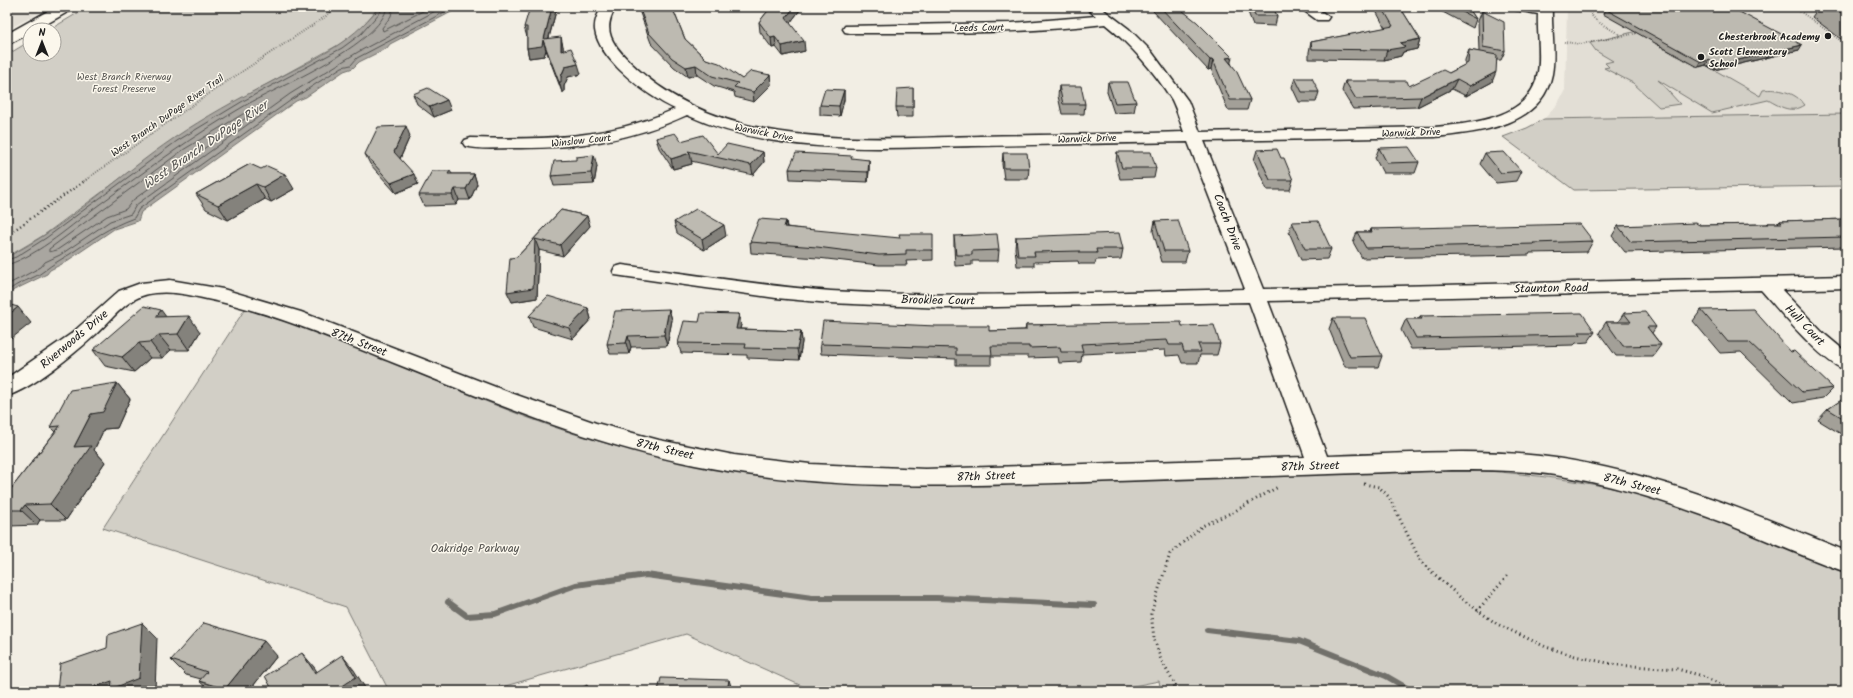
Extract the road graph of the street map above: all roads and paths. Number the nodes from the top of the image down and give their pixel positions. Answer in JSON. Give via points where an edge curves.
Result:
{"nodes":[{"id":1,"x":66,"y":7,"type":"edge"},
{"id":2,"x":334,"y":7,"type":"edge"},
{"id":3,"x":610,"y":7,"type":"edge"},
{"id":4,"x":1092,"y":7,"type":"edge"},
{"id":5,"x":1306,"y":7,"type":"edge"},
{"id":6,"x":1521,"y":7,"type":"edge"},
{"id":7,"x":1588,"y":7,"type":"edge"},
{"id":8,"x":1794,"y":7,"type":"edge"},
{"id":9,"x":1545,"y":9,"type":"edge"},
{"id":10,"x":1322,"y":17,"type":"dead end"},
{"id":11,"x":1108,"y":19,"type":"junction"},
{"id":12,"x":850,"y":29,"type":"dead end"},
{"id":13,"x":1621,"y":35,"type":"junction"},
{"id":14,"x":1643,"y":36,"type":"edge"},
{"id":15,"x":7,"y":40,"type":"edge"},
{"id":16,"x":1650,"y":40,"type":"edge"},
{"id":17,"x":1846,"y":40,"type":"edge"},
{"id":18,"x":1564,"y":42,"type":"dead end"},
{"id":19,"x":1716,"y":70,"type":"edge"},
{"id":20,"x":685,"y":110,"type":"junction"},
{"id":21,"x":1195,"y":136,"type":"junction"},
{"id":22,"x":471,"y":143,"type":"dead end"},
{"id":23,"x":7,"y":235,"type":"edge"},
{"id":24,"x":622,"y":271,"type":"dead end"},
{"id":25,"x":1846,"y":282,"type":"edge"},
{"id":26,"x":1766,"y":284,"type":"junction"},
{"id":27,"x":140,"y":289,"type":"joint"},
{"id":28,"x":1256,"y":294,"type":"junction"},
{"id":29,"x":1846,"y":363,"type":"edge"},
{"id":30,"x":7,"y":388,"type":"edge"},
{"id":31,"x":1319,"y":466,"type":"junction"},
{"id":32,"x":1364,"y":484,"type":"dead end"},
{"id":33,"x":1278,"y":487,"type":"dead end"},
{"id":34,"x":1846,"y":562,"type":"edge"},
{"id":35,"x":1509,"y":574,"type":"dead end"},
{"id":36,"x":1477,"y":611,"type":"junction"},
{"id":37,"x":1175,"y":691,"type":"edge"},
{"id":38,"x":1737,"y":691,"type":"edge"}],
"edges":[{"from":1,"to":15,"type":"main road"},
{"from":2,"to":23,"type":"path","name":"West Branch DuPage River Trail","via":[[325,18],[217,88]]},
{"from":3,"to":20,"type":"street","name":"Warwick Drive","via":[[602,19],[601,28],[605,41],[614,54],[636,79]]},
{"from":4,"to":11,"type":"street","name":"Coach Drive"},
{"from":5,"to":10,"type":"street"},
{"from":6,"to":9,"type":"street"},
{"from":7,"to":13,"type":"path","via":[[1594,18]]},
{"from":8,"to":17,"type":"path","via":[[1840,40]]},
{"from":9,"to":21,"type":"street","name":"Warwick Drive","via":[[1543,86],[1539,94],[1524,109],[1498,122],[1473,128],[1435,132]]},
{"from":11,"to":12,"type":"street","name":"Leeds Court","via":[[1033,26]]},
{"from":11,"to":21,"type":"street","name":"Coach Drive","via":[[1137,44],[1164,77],[1180,101]]},
{"from":13,"to":14,"type":"path","via":[[1636,32]]},
{"from":13,"to":18,"type":"path","via":[[1581,44]]},
{"from":16,"to":19,"type":"path","via":[[1698,67],[1706,65]]},
{"from":20,"to":21,"type":"street","name":"Warwick Drive","via":[[746,129],[794,138],[845,142]]},
{"from":20,"to":22,"type":"street","name":"Winslow Court","via":[[641,129],[603,139],[539,144]]},
{"from":21,"to":28,"type":"street","name":"Coach Drive"},
{"from":24,"to":28,"type":"street","name":"Brooklea Court","via":[[776,292],[944,302]]},
{"from":25,"to":26,"type":"street","name":"Staunton Road"},
{"from":26,"to":28,"type":"street","name":"Staunton Road"},
{"from":26,"to":29,"type":"street","name":"Hull Court","via":[[1815,337]]},
{"from":27,"to":30,"type":"street","name":"Riverwoods Drive","via":[[124,296],[54,357]]},
{"from":27,"to":31,"type":"street","name":"87th Street","via":[[175,287],[253,302],[572,423],[625,440],[742,465],[864,476],[925,478]]},
{"from":28,"to":31,"type":"street","name":"Coach Drive"},
{"from":31,"to":34,"type":"street","name":"87th Street","via":[[1483,461],[1569,469],[1679,497],[1733,515]]},
{"from":32,"to":36,"type":"path","via":[[1373,484],[1384,490],[1421,562]]},
{"from":33,"to":37,"type":"path","via":[[1202,526],[1170,554],[1151,614],[1154,638],[1161,660],[1174,683]]},
{"from":35,"to":36,"type":"path"},
{"from":36,"to":38,"type":"path","via":[[1520,636],[1575,656],[1617,665],[1677,669]]}]}
